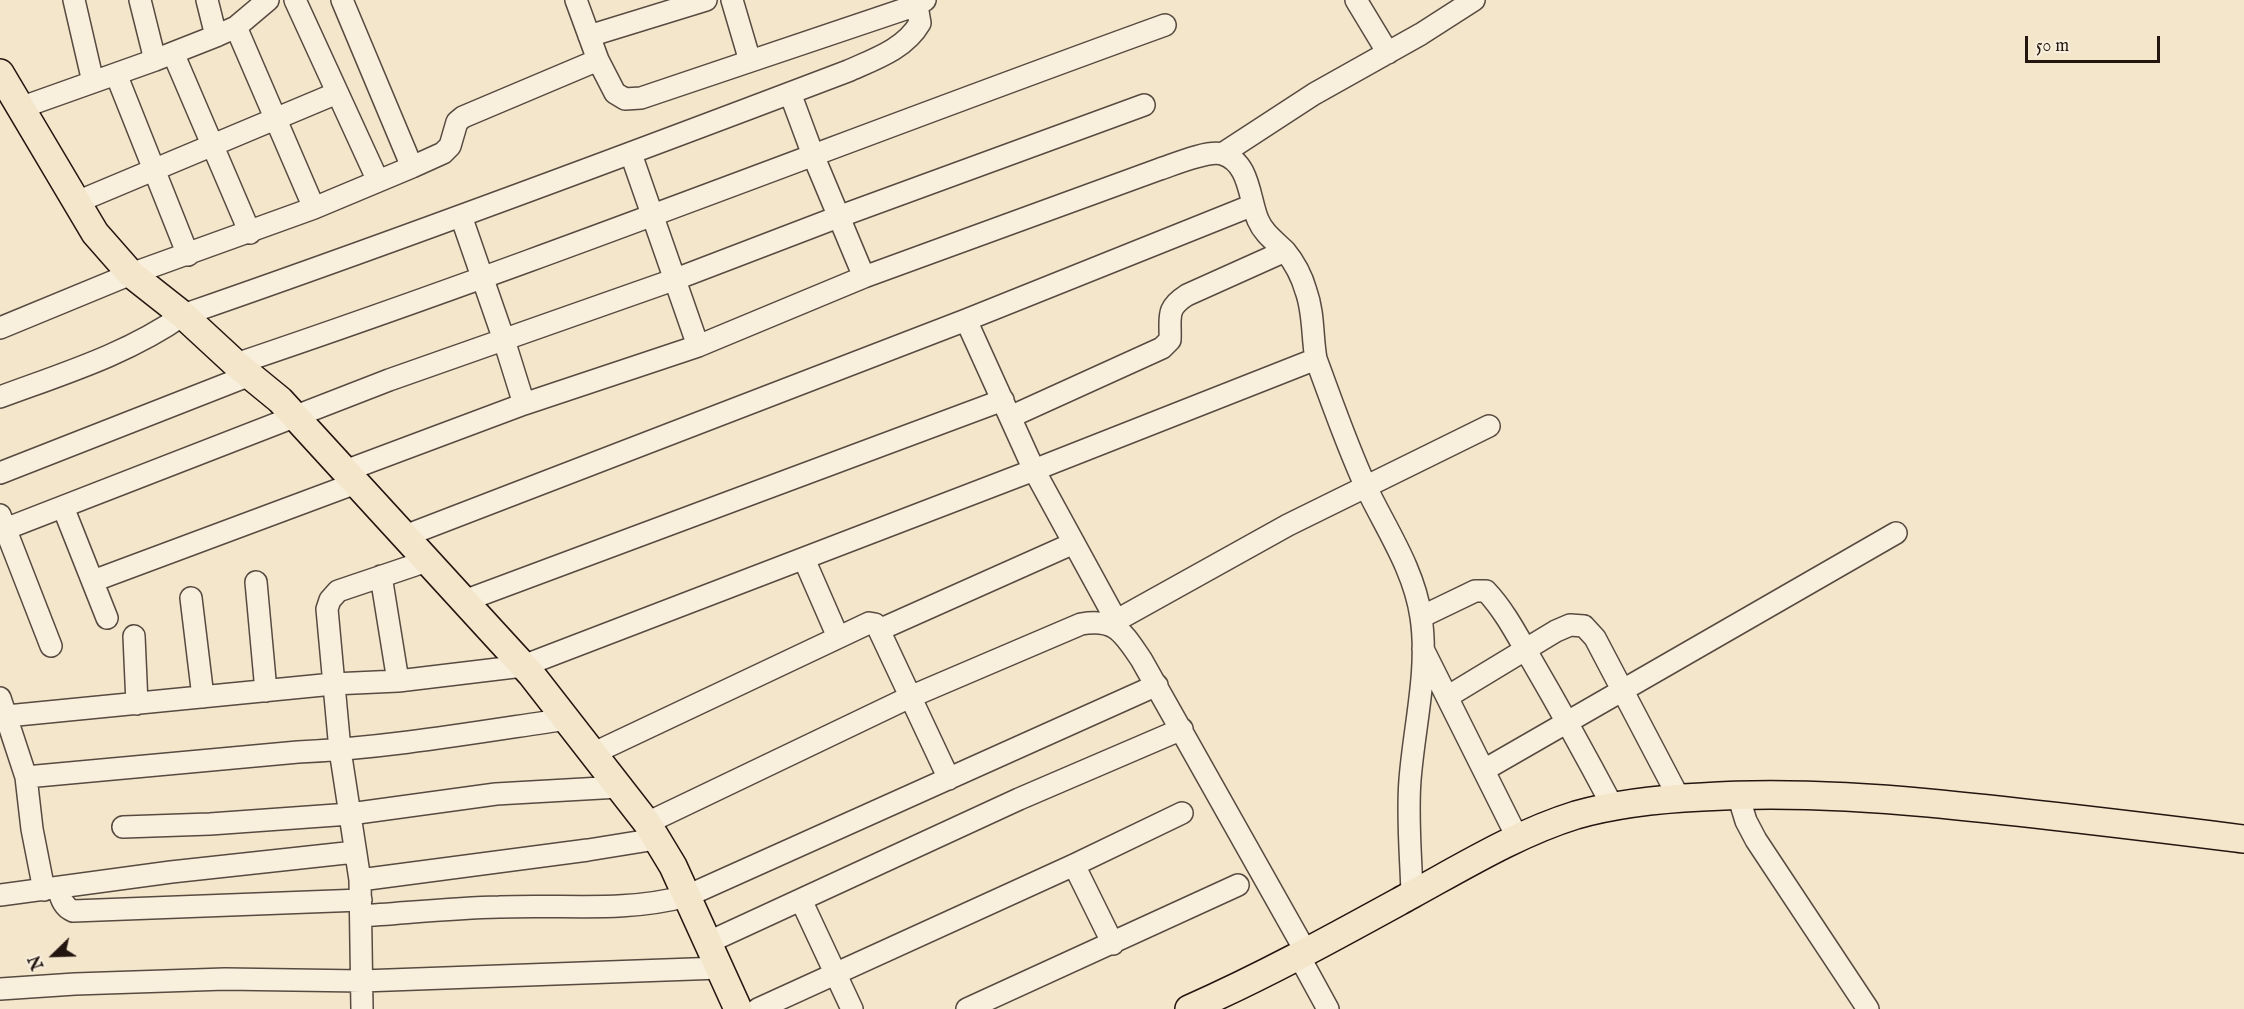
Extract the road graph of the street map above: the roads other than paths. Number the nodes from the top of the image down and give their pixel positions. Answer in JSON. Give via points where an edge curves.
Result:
{"nodes":[{"id":1,"x":74,"y":0,"type":"edge"},
{"id":2,"x":140,"y":0,"type":"edge"},
{"id":3,"x":207,"y":0,"type":"edge"},
{"id":4,"x":268,"y":0,"type":"edge"},
{"id":5,"x":295,"y":0,"type":"edge"},
{"id":6,"x":342,"y":0,"type":"edge"},
{"id":7,"x":576,"y":0,"type":"edge"},
{"id":8,"x":706,"y":0,"type":"edge"},
{"id":9,"x":732,"y":0,"type":"edge"},
{"id":10,"x":1356,"y":0,"type":"edge"},
{"id":11,"x":1474,"y":0,"type":"edge"},
{"id":12,"x":919,"y":2,"type":"edge"},
{"id":13,"x":1165,"y":25,"type":"dead end"},
{"id":14,"x":236,"y":27,"type":"junction"},
{"id":15,"x":216,"y":36,"type":"junction"},
{"id":16,"x":589,"y":36,"type":"junction"},
{"id":17,"x":1388,"y":53,"type":"junction"},
{"id":18,"x":164,"y":57,"type":"junction"},
{"id":19,"x":598,"y":60,"type":"junction"},
{"id":20,"x":750,"y":61,"type":"junction"},
{"id":21,"x":0,"y":73,"type":"edge"},
{"id":22,"x":116,"y":74,"type":"junction"},
{"id":23,"x":93,"y":82,"type":"junction"},
{"id":24,"x":337,"y":93,"type":"junction"},
{"id":25,"x":790,"y":93,"type":"junction"},
{"id":26,"x":1144,"y":105,"type":"dead end"},
{"id":27,"x":20,"y":108,"type":"junction"},
{"id":28,"x":275,"y":119,"type":"junction"},
{"id":29,"x":213,"y":145,"type":"junction"},
{"id":30,"x":631,"y":154,"type":"junction"},
{"id":31,"x":1222,"y":154,"type":"junction"},
{"id":32,"x":813,"y":155,"type":"junction"},
{"id":33,"x":412,"y":167,"type":"junction"},
{"id":34,"x":153,"y":170,"type":"junction"},
{"id":35,"x":378,"y":181,"type":"junction"},
{"id":36,"x":77,"y":202,"type":"junction"},
{"id":37,"x":1253,"y":205,"type":"junction"},
{"id":38,"x":314,"y":208,"type":"junction"},
{"id":39,"x":461,"y":216,"type":"junction"},
{"id":40,"x":652,"y":216,"type":"junction"},
{"id":41,"x":838,"y":217,"type":"junction"},
{"id":42,"x":250,"y":233,"type":"junction"},
{"id":43,"x":1285,"y":251,"type":"junction"},
{"id":44,"x":188,"y":255,"type":"junction"},
{"id":45,"x":131,"y":274,"type":"junction"},
{"id":46,"x":483,"y":276,"type":"junction"},
{"id":47,"x":864,"y":277,"type":"junction"},
{"id":48,"x":676,"y":279,"type":"junction"},
{"id":49,"x":183,"y":315,"type":"junction"},
{"id":50,"x":966,"y":320,"type":"junction"},
{"id":51,"x":0,"y":328,"type":"edge"},
{"id":52,"x":504,"y":340,"type":"junction"},
{"id":53,"x":698,"y":346,"type":"junction"},
{"id":54,"x":1316,"y":359,"type":"junction"},
{"id":55,"x":243,"y":370,"type":"junction"},
{"id":56,"x":0,"y":397,"type":"edge"},
{"id":57,"x":524,"y":404,"type":"junction"},
{"id":58,"x":1006,"y":409,"type":"junction"},
{"id":59,"x":294,"y":416,"type":"junction"},
{"id":60,"x":1489,"y":426,"type":"dead end"},
{"id":61,"x":1034,"y":470,"type":"junction"},
{"id":62,"x":0,"y":473,"type":"edge"},
{"id":63,"x":351,"y":477,"type":"junction"},
{"id":64,"x":1366,"y":486,"type":"junction"},
{"id":65,"x":63,"y":507,"type":"junction"},
{"id":66,"x":2,"y":525,"type":"edge"},
{"id":67,"x":1896,"y":533,"type":"dead end"},
{"id":68,"x":405,"y":536,"type":"junction"},
{"id":69,"x":1074,"y":543,"type":"junction"},
{"id":70,"x":804,"y":559,"type":"junction"},
{"id":71,"x":427,"y":561,"type":"junction"},
{"id":72,"x":381,"y":576,"type":"junction"},
{"id":73,"x":93,"y":581,"type":"junction"},
{"id":74,"x":256,"y":582,"type":"dead end"},
{"id":75,"x":191,"y":598,"type":"dead end"},
{"id":76,"x":464,"y":601,"type":"junction"},
{"id":77,"x":1421,"y":617,"type":"junction"},
{"id":78,"x":107,"y":618,"type":"dead end"},
{"id":79,"x":1113,"y":622,"type":"junction"},
{"id":80,"x":879,"y":630,"type":"junction"},
{"id":81,"x":134,"y":636,"type":"dead end"},
{"id":82,"x":838,"y":637,"type":"junction"},
{"id":83,"x":51,"y":646,"type":"dead end"},
{"id":84,"x":1422,"y":648,"type":"junction"},
{"id":85,"x":1524,"y":649,"type":"junction"},
{"id":86,"x":523,"y":666,"type":"junction"},
{"id":87,"x":398,"y":681,"type":"junction"},
{"id":88,"x":333,"y":684,"type":"junction"},
{"id":89,"x":1156,"y":685,"type":"junction"},
{"id":90,"x":1624,"y":690,"type":"junction"},
{"id":91,"x":266,"y":691,"type":"junction"},
{"id":92,"x":203,"y":697,"type":"junction"},
{"id":93,"x":910,"y":697,"type":"junction"},
{"id":94,"x":1447,"y":697,"type":"junction"},
{"id":95,"x":138,"y":704,"type":"junction"},
{"id":96,"x":4,"y":707,"type":"edge"},
{"id":97,"x":567,"y":719,"type":"junction"},
{"id":98,"x":1567,"y":722,"type":"junction"},
{"id":99,"x":1182,"y":729,"type":"junction"},
{"id":100,"x":340,"y":750,"type":"junction"},
{"id":101,"x":594,"y":753,"type":"junction"},
{"id":102,"x":1484,"y":770,"type":"junction"},
{"id":103,"x":26,"y":777,"type":"junction"},
{"id":104,"x":949,"y":779,"type":"junction"},
{"id":105,"x":619,"y":787,"type":"junction"},
{"id":106,"x":1738,"y":795,"type":"junction"},
{"id":107,"x":1679,"y":798,"type":"junction"},
{"id":108,"x":1613,"y":807,"type":"junction"},
{"id":109,"x":1182,"y":813,"type":"dead end"},
{"id":110,"x":350,"y":814,"type":"junction"},
{"id":111,"x":123,"y":827,"type":"dead end"},
{"id":112,"x":652,"y":831,"type":"junction"},
{"id":113,"x":1518,"y":838,"type":"junction"},
{"id":114,"x":2244,"y":839,"type":"edge"},
{"id":115,"x":356,"y":852,"type":"junction"},
{"id":116,"x":1074,"y":866,"type":"junction"},
{"id":117,"x":1238,"y":885,"type":"dead end"},
{"id":118,"x":51,"y":889,"type":"junction"},
{"id":119,"x":1412,"y":894,"type":"junction"},
{"id":120,"x":0,"y":895,"type":"edge"},
{"id":121,"x":687,"y":896,"type":"junction"},
{"id":122,"x":361,"y":899,"type":"junction"},
{"id":123,"x":801,"y":900,"type":"junction"},
{"id":124,"x":709,"y":942,"type":"junction"},
{"id":125,"x":1113,"y":944,"type":"junction"},
{"id":126,"x":1303,"y":954,"type":"junction"},
{"id":127,"x":720,"y":968,"type":"junction"},
{"id":128,"x":835,"y":974,"type":"junction"},
{"id":129,"x":362,"y":981,"type":"junction"},
{"id":130,"x":0,"y":989,"type":"edge"},
{"id":131,"x":362,"y":1009,"type":"edge"},
{"id":132,"x":738,"y":1009,"type":"edge"},
{"id":133,"x":758,"y":1009,"type":"edge"},
{"id":134,"x":852,"y":1009,"type":"edge"},
{"id":135,"x":967,"y":1009,"type":"edge"},
{"id":136,"x":1189,"y":1009,"type":"edge"},
{"id":137,"x":1328,"y":1009,"type":"edge"},
{"id":138,"x":1868,"y":1009,"type":"edge"}],
"edges":[{"from":1,"to":23,"type":"street"},
{"from":2,"to":18,"type":"street"},
{"from":3,"to":15,"type":"street"},
{"from":4,"to":14,"type":"street"},
{"from":5,"to":24,"type":"street"},
{"from":6,"to":33,"type":"street"},
{"from":7,"to":16,"type":"street"},
{"from":8,"to":16,"type":"street"},
{"from":9,"to":20,"type":"street"},
{"from":10,"to":17,"type":"street"},
{"from":11,"to":17,"type":"street"},
{"from":12,"to":20,"type":"street"},
{"from":12,"to":25,"type":"street","via":[[920,23],[903,44]]},
{"from":13,"to":32,"type":"street"},
{"from":14,"to":15,"type":"street"},
{"from":14,"to":28,"type":"street"},
{"from":15,"to":18,"type":"street"},
{"from":16,"to":19,"type":"street"},
{"from":17,"to":31,"type":"street","via":[[1314,94]]},
{"from":18,"to":22,"type":"street"},
{"from":18,"to":29,"type":"street"},
{"from":19,"to":20,"type":"street","via":[[615,93],[625,99],[641,98]]},
{"from":19,"to":33,"type":"street","via":[[463,117],[443,153]]},
{"from":21,"to":27,"type":"main road"},
{"from":22,"to":23,"type":"street"},
{"from":22,"to":34,"type":"street"},
{"from":23,"to":27,"type":"street"},
{"from":24,"to":28,"type":"street"},
{"from":24,"to":35,"type":"street"},
{"from":25,"to":30,"type":"street"},
{"from":25,"to":32,"type":"street"},
{"from":26,"to":41,"type":"street"},
{"from":27,"to":36,"type":"main road"},
{"from":28,"to":29,"type":"street"},
{"from":28,"to":38,"type":"street"},
{"from":29,"to":34,"type":"street"},
{"from":29,"to":42,"type":"street"},
{"from":30,"to":39,"type":"street"},
{"from":30,"to":40,"type":"street"},
{"from":31,"to":37,"type":"street","via":[[1240,167]]},
{"from":31,"to":47,"type":"street","via":[[1208,154],[1160,169]]},
{"from":32,"to":40,"type":"street"},
{"from":32,"to":41,"type":"street"},
{"from":33,"to":35,"type":"street"},
{"from":34,"to":36,"type":"street"},
{"from":34,"to":44,"type":"street"},
{"from":35,"to":38,"type":"street"},
{"from":36,"to":45,"type":"main road","via":[[95,233]]},
{"from":37,"to":43,"type":"street","via":[[1265,232]]},
{"from":37,"to":50,"type":"street"},
{"from":38,"to":42,"type":"street"},
{"from":39,"to":46,"type":"street"},
{"from":39,"to":49,"type":"street"},
{"from":40,"to":46,"type":"street"},
{"from":40,"to":48,"type":"street"},
{"from":41,"to":47,"type":"street"},
{"from":41,"to":48,"type":"street"},
{"from":42,"to":44,"type":"street"},
{"from":43,"to":54,"type":"street","via":[[1300,274],[1311,306]]},
{"from":43,"to":58,"type":"street","via":[[1175,302],[1170,310],[1170,340],[1162,348]]},
{"from":44,"to":45,"type":"street"},
{"from":45,"to":49,"type":"main road"},
{"from":45,"to":51,"type":"street"},
{"from":46,"to":52,"type":"street"},
{"from":46,"to":55,"type":"street"},
{"from":47,"to":53,"type":"street"},
{"from":48,"to":52,"type":"street"},
{"from":48,"to":53,"type":"street"},
{"from":49,"to":55,"type":"main road"},
{"from":49,"to":56,"type":"street","via":[[132,346]]},
{"from":50,"to":58,"type":"street"},
{"from":50,"to":68,"type":"street"},
{"from":52,"to":57,"type":"street"},
{"from":52,"to":59,"type":"street"},
{"from":53,"to":57,"type":"street"},
{"from":54,"to":61,"type":"street"},
{"from":54,"to":64,"type":"street"},
{"from":55,"to":59,"type":"main road"},
{"from":55,"to":62,"type":"street"},
{"from":57,"to":63,"type":"street"},
{"from":58,"to":61,"type":"street"},
{"from":58,"to":76,"type":"street"},
{"from":59,"to":63,"type":"main road"},
{"from":59,"to":65,"type":"street"},
{"from":60,"to":64,"type":"street"},
{"from":61,"to":69,"type":"street"},
{"from":61,"to":70,"type":"street"},
{"from":63,"to":68,"type":"main road"},
{"from":63,"to":73,"type":"street"},
{"from":64,"to":77,"type":"street","via":[[1409,571]]},
{"from":64,"to":79,"type":"street"},
{"from":65,"to":66,"type":"street"},
{"from":65,"to":73,"type":"street"},
{"from":66,"to":83,"type":"street"},
{"from":67,"to":90,"type":"street"},
{"from":68,"to":71,"type":"main road"},
{"from":69,"to":79,"type":"street"},
{"from":69,"to":80,"type":"street"},
{"from":70,"to":82,"type":"street"},
{"from":70,"to":86,"type":"street"},
{"from":71,"to":72,"type":"street"},
{"from":71,"to":76,"type":"main road"},
{"from":72,"to":87,"type":"street"},
{"from":72,"to":88,"type":"street","via":[[338,591],[330,600],[327,609]]},
{"from":73,"to":78,"type":"street"},
{"from":74,"to":91,"type":"street"},
{"from":75,"to":92,"type":"street"},
{"from":76,"to":86,"type":"main road"},
{"from":77,"to":84,"type":"street"},
{"from":77,"to":85,"type":"street","via":[[1475,591],[1486,591]]},
{"from":79,"to":89,"type":"street"},
{"from":79,"to":93,"type":"street","via":[[1081,624]]},
{"from":80,"to":82,"type":"street","via":[[869,623]]},
{"from":80,"to":93,"type":"street"},
{"from":81,"to":95,"type":"street"},
{"from":82,"to":101,"type":"street"},
{"from":84,"to":94,"type":"street"},
{"from":84,"to":119,"type":"street","via":[[1409,784]]},
{"from":85,"to":90,"type":"street","via":[[1570,625],[1584,626]]},
{"from":85,"to":94,"type":"street"},
{"from":85,"to":98,"type":"street"},
{"from":86,"to":87,"type":"street"},
{"from":86,"to":97,"type":"main road"},
{"from":87,"to":88,"type":"street"},
{"from":88,"to":91,"type":"street"},
{"from":88,"to":100,"type":"street"},
{"from":89,"to":99,"type":"street"},
{"from":89,"to":104,"type":"street"},
{"from":90,"to":98,"type":"street"},
{"from":90,"to":107,"type":"street"},
{"from":91,"to":92,"type":"street"},
{"from":92,"to":95,"type":"street"},
{"from":93,"to":104,"type":"street"},
{"from":93,"to":112,"type":"street"},
{"from":94,"to":102,"type":"street"},
{"from":95,"to":96,"type":"street"},
{"from":96,"to":103,"type":"street"},
{"from":97,"to":100,"type":"street"},
{"from":97,"to":101,"type":"main road"},
{"from":98,"to":102,"type":"street"},
{"from":98,"to":108,"type":"street"},
{"from":99,"to":123,"type":"street"},
{"from":99,"to":126,"type":"street"},
{"from":100,"to":103,"type":"street"},
{"from":100,"to":110,"type":"street"},
{"from":101,"to":105,"type":"main road"},
{"from":102,"to":113,"type":"street"},
{"from":103,"to":118,"type":"street","via":[[32,830]]},
{"from":104,"to":121,"type":"street"},
{"from":105,"to":110,"type":"street","via":[[496,794]]},
{"from":105,"to":112,"type":"main road"},
{"from":106,"to":107,"type":"main road"},
{"from":106,"to":114,"type":"main road","via":[[1798,793],[1880,798]]},
{"from":106,"to":138,"type":"street","via":[[1756,840]]},
{"from":107,"to":108,"type":"main road"},
{"from":108,"to":113,"type":"main road","via":[[1575,816]]},
{"from":109,"to":116,"type":"street"},
{"from":110,"to":111,"type":"street"},
{"from":110,"to":115,"type":"street"},
{"from":112,"to":121,"type":"main road"},
{"from":112,"to":122,"type":"street","via":[[588,850]]},
{"from":113,"to":119,"type":"main road"},
{"from":115,"to":118,"type":"street"},
{"from":115,"to":122,"type":"street"},
{"from":116,"to":125,"type":"street"},
{"from":116,"to":128,"type":"street"},
{"from":117,"to":125,"type":"street"},
{"from":118,"to":120,"type":"street"},
{"from":118,"to":122,"type":"street","via":[[73,911]]},
{"from":119,"to":126,"type":"main road"},
{"from":121,"to":122,"type":"street","via":[[657,904],[611,908]]},
{"from":121,"to":124,"type":"main road"},
{"from":122,"to":129,"type":"street"},
{"from":123,"to":124,"type":"street"},
{"from":123,"to":128,"type":"street"},
{"from":124,"to":127,"type":"main road"},
{"from":125,"to":135,"type":"street"},
{"from":126,"to":136,"type":"main road"},
{"from":126,"to":137,"type":"street"},
{"from":127,"to":129,"type":"street"},
{"from":127,"to":132,"type":"main road"},
{"from":128,"to":133,"type":"street"},
{"from":128,"to":134,"type":"street"},
{"from":129,"to":130,"type":"street","via":[[225,979]]},
{"from":129,"to":131,"type":"street"}]}
